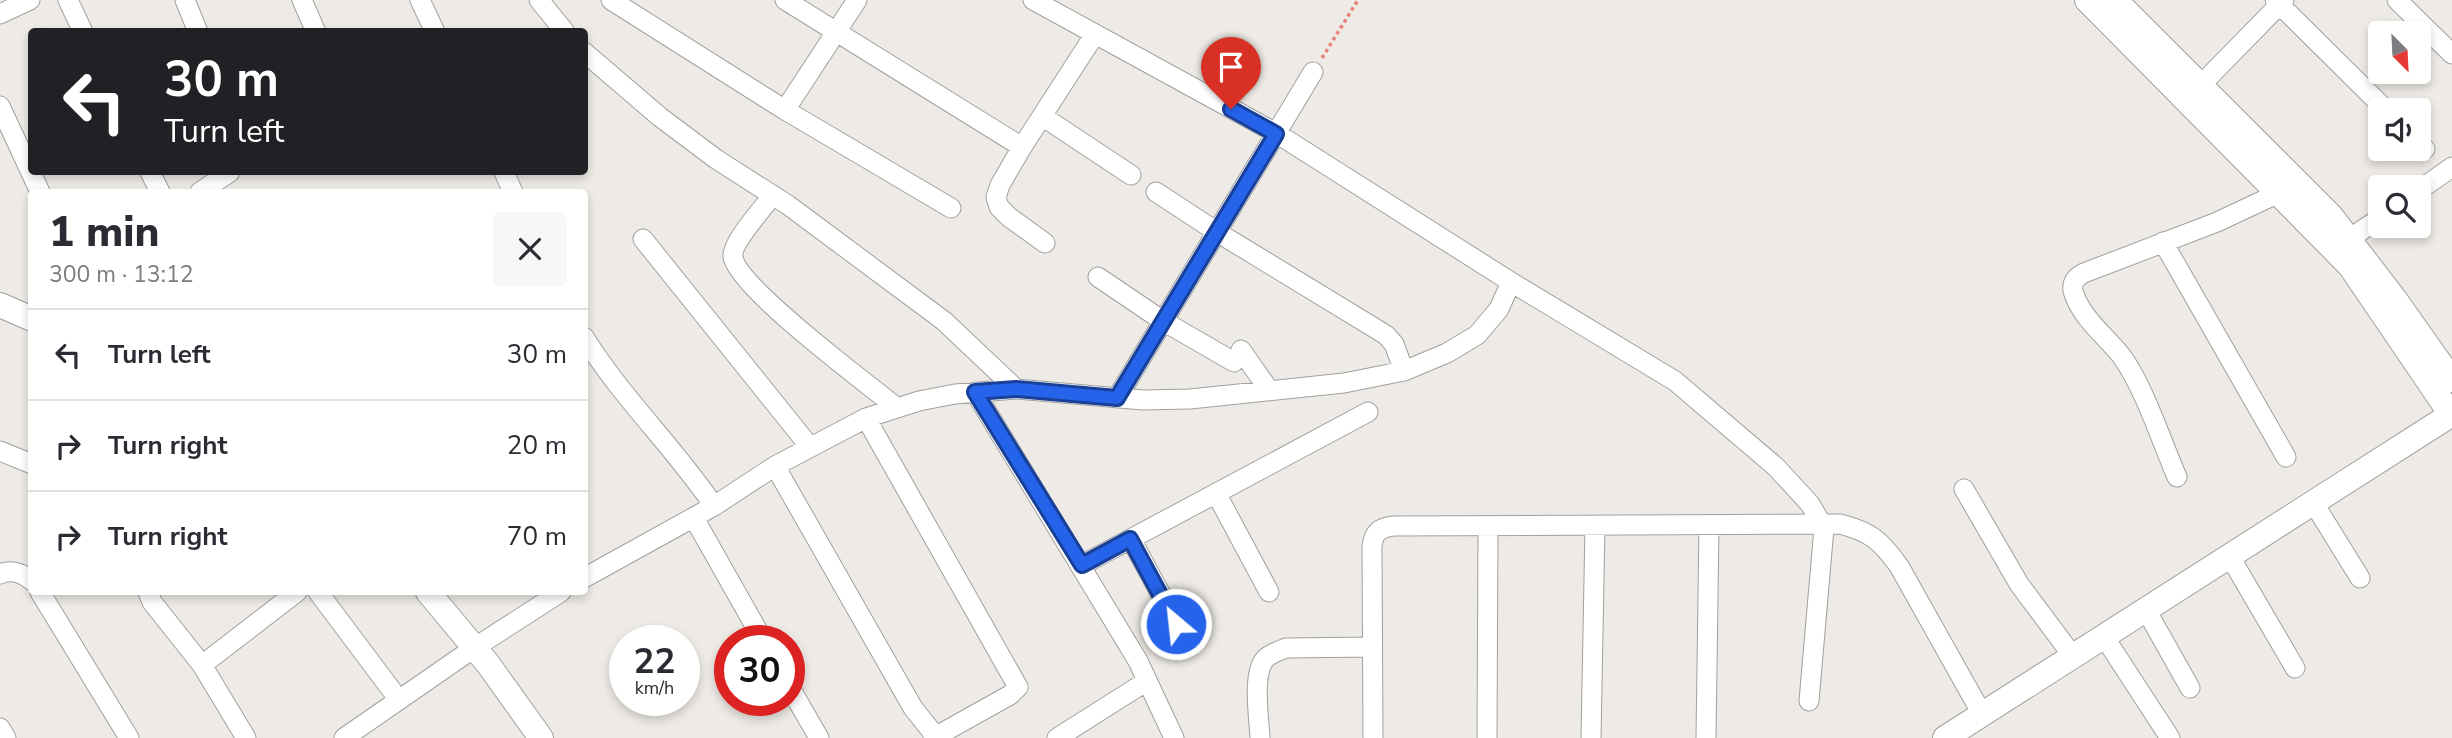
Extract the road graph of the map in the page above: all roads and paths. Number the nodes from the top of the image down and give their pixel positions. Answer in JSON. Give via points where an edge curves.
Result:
{"nodes":[{"id":1,"x":30,"y":0,"type":"edge"},
{"id":2,"x":68,"y":0,"type":"edge"},
{"id":3,"x":185,"y":0,"type":"edge"},
{"id":4,"x":302,"y":0,"type":"edge"},
{"id":5,"x":420,"y":0,"type":"edge"},
{"id":6,"x":539,"y":0,"type":"edge"},
{"id":7,"x":611,"y":0,"type":"edge"},
{"id":8,"x":785,"y":0,"type":"edge"},
{"id":9,"x":857,"y":0,"type":"edge"},
{"id":10,"x":1033,"y":0,"type":"edge"},
{"id":11,"x":1357,"y":0,"type":"edge"},
{"id":12,"x":2087,"y":0,"type":"edge"},
{"id":13,"x":2115,"y":0,"type":"edge"},
{"id":14,"x":2397,"y":0,"type":"edge"},
{"id":15,"x":2279,"y":2,"type":"edge"},
{"id":16,"x":0,"y":14,"type":"edge"},
{"id":17,"x":81,"y":28,"type":"edge"},
{"id":18,"x":196,"y":28,"type":"edge"},
{"id":19,"x":314,"y":28,"type":"edge"},
{"id":20,"x":433,"y":28,"type":"edge"},
{"id":21,"x":562,"y":28,"type":"edge"},
{"id":22,"x":836,"y":32,"type":"junction"},
{"id":23,"x":1095,"y":34,"type":"junction"},
{"id":24,"x":2452,"y":54,"type":"edge"},
{"id":25,"x":588,"y":55,"type":"edge"},
{"id":26,"x":1314,"y":72,"type":"joint"},
{"id":27,"x":2194,"y":92,"type":"junction"},
{"id":28,"x":2374,"y":98,"type":"edge"},
{"id":29,"x":0,"y":106,"type":"edge"},
{"id":30,"x":785,"y":110,"type":"junction"},
{"id":31,"x":1042,"y":116,"type":"junction"},
{"id":32,"x":1276,"y":134,"type":"junction"},
{"id":33,"x":1022,"y":147,"type":"junction"},
{"id":34,"x":28,"y":166,"type":"edge"},
{"id":35,"x":2452,"y":167,"type":"edge"},
{"id":36,"x":226,"y":175,"type":"edge"},
{"id":37,"x":1131,"y":175,"type":"dead end"},
{"id":38,"x":2431,"y":182,"type":"edge"},
{"id":39,"x":204,"y":189,"type":"edge"},
{"id":40,"x":1156,"y":192,"type":"dead end"},
{"id":41,"x":2279,"y":193,"type":"junction"},
{"id":42,"x":773,"y":195,"type":"junction"},
{"id":43,"x":951,"y":208,"type":"dead end"},
{"id":44,"x":2368,"y":226,"type":"edge"},
{"id":45,"x":1217,"y":232,"type":"junction"},
{"id":46,"x":643,"y":239,"type":"dead end"},
{"id":47,"x":2349,"y":239,"type":"junction"},
{"id":48,"x":2163,"y":242,"type":"junction"},
{"id":49,"x":1045,"y":243,"type":"dead end"},
{"id":50,"x":1098,"y":277,"type":"dead end"},
{"id":51,"x":1511,"y":282,"type":"junction"},
{"id":52,"x":0,"y":305,"type":"edge"},
{"id":53,"x":28,"y":317,"type":"edge"},
{"id":54,"x":1163,"y":321,"type":"junction"},
{"id":55,"x":588,"y":344,"type":"edge"},
{"id":56,"x":1404,"y":371,"type":"junction"},
{"id":57,"x":2452,"y":380,"type":"edge"},
{"id":58,"x":1016,"y":389,"type":"junction"},
{"id":59,"x":1269,"y":390,"type":"junction"},
{"id":60,"x":975,"y":392,"type":"junction"},
{"id":61,"x":1117,"y":398,"type":"junction"},
{"id":62,"x":897,"y":408,"type":"junction"},
{"id":63,"x":1368,"y":412,"type":"dead end"},
{"id":64,"x":2452,"y":415,"type":"edge"},
{"id":65,"x":866,"y":418,"type":"junction"},
{"id":66,"x":810,"y":447,"type":"junction"},
{"id":67,"x":0,"y":451,"type":"edge"},
{"id":68,"x":2286,"y":457,"type":"dead end"},
{"id":69,"x":28,"y":462,"type":"edge"},
{"id":70,"x":775,"y":466,"type":"junction"},
{"id":71,"x":2176,"y":477,"type":"dead end"},
{"id":72,"x":1964,"y":489,"type":"dead end"},
{"id":73,"x":1216,"y":493,"type":"junction"},
{"id":74,"x":2313,"y":502,"type":"junction"},
{"id":75,"x":714,"y":506,"type":"junction"},
{"id":76,"x":694,"y":517,"type":"junction"},
{"id":77,"x":1709,"y":525,"type":"junction"},
{"id":78,"x":1821,"y":525,"type":"junction"},
{"id":79,"x":1488,"y":526,"type":"junction"},
{"id":80,"x":1595,"y":526,"type":"junction"},
{"id":81,"x":1130,"y":539,"type":"junction"},
{"id":82,"x":2230,"y":555,"type":"junction"},
{"id":83,"x":1082,"y":565,"type":"junction"},
{"id":84,"x":0,"y":574,"type":"edge"},
{"id":85,"x":588,"y":576,"type":"edge"},
{"id":86,"x":28,"y":578,"type":"edge"},
{"id":87,"x":2360,"y":578,"type":"dead end"},
{"id":88,"x":1269,"y":592,"type":"dead end"},
{"id":89,"x":42,"y":595,"type":"edge"},
{"id":90,"x":149,"y":595,"type":"edge"},
{"id":91,"x":293,"y":595,"type":"edge"},
{"id":92,"x":320,"y":595,"type":"edge"},
{"id":93,"x":431,"y":595,"type":"edge"},
{"id":94,"x":556,"y":595,"type":"edge"},
{"id":95,"x":2145,"y":608,"type":"junction"},
{"id":96,"x":755,"y":625,"type":"edge"},
{"id":97,"x":2104,"y":635,"type":"junction"},
{"id":98,"x":1188,"y":645,"type":"dead end"},
{"id":99,"x":1372,"y":647,"type":"junction"},
{"id":100,"x":474,"y":648,"type":"junction"},
{"id":101,"x":2072,"y":655,"type":"junction"},
{"id":102,"x":202,"y":665,"type":"junction"},
{"id":103,"x":2295,"y":668,"type":"dead end"},
{"id":104,"x":1147,"y":681,"type":"junction"},
{"id":105,"x":2190,"y":688,"type":"dead end"},
{"id":106,"x":399,"y":700,"type":"junction"},
{"id":107,"x":1809,"y":701,"type":"dead end"},
{"id":108,"x":1982,"y":713,"type":"junction"},
{"id":109,"x":805,"y":714,"type":"edge"},
{"id":110,"x":0,"y":728,"type":"edge"},
{"id":111,"x":536,"y":736,"type":"edge"},
{"id":112,"x":6,"y":738,"type":"edge"},
{"id":113,"x":129,"y":738,"type":"edge"},
{"id":114,"x":246,"y":738,"type":"edge"},
{"id":115,"x":344,"y":738,"type":"edge"},
{"id":116,"x":819,"y":738,"type":"edge"},
{"id":117,"x":935,"y":738,"type":"edge"},
{"id":118,"x":1057,"y":738,"type":"edge"},
{"id":119,"x":1174,"y":738,"type":"edge"},
{"id":120,"x":1260,"y":738,"type":"edge"},
{"id":121,"x":1373,"y":738,"type":"edge"},
{"id":122,"x":1487,"y":738,"type":"edge"},
{"id":123,"x":1591,"y":738,"type":"edge"},
{"id":124,"x":1706,"y":738,"type":"edge"},
{"id":125,"x":1945,"y":738,"type":"edge"},
{"id":126,"x":2170,"y":738,"type":"edge"}],
"edges":[{"from":1,"to":16,"type":"street"},
{"from":2,"to":17,"type":"street"},
{"from":3,"to":18,"type":"street"},
{"from":4,"to":19,"type":"street"},
{"from":5,"to":20,"type":"street"},
{"from":6,"to":21,"type":"street"},
{"from":7,"to":30,"type":"street"},
{"from":8,"to":22,"type":"street"},
{"from":9,"to":22,"type":"street"},
{"from":10,"to":23,"type":"street"},
{"from":11,"to":26,"type":"path"},
{"from":12,"to":27,"type":"street"},
{"from":13,"to":27,"type":"street"},
{"from":14,"to":24,"type":"street"},
{"from":15,"to":27,"type":"street"},
{"from":15,"to":28,"type":"street"},
{"from":22,"to":30,"type":"street"},
{"from":22,"to":33,"type":"street"},
{"from":23,"to":31,"type":"street"},
{"from":23,"to":32,"type":"street"},
{"from":25,"to":42,"type":"street","via":[[706,152]]},
{"from":26,"to":32,"type":"street"},
{"from":27,"to":41,"type":"street"},
{"from":27,"to":47,"type":"street","via":[[2331,216]]},
{"from":29,"to":34,"type":"street"},
{"from":30,"to":43,"type":"street"},
{"from":31,"to":33,"type":"street"},
{"from":31,"to":37,"type":"street"},
{"from":32,"to":45,"type":"street"},
{"from":32,"to":51,"type":"street"},
{"from":33,"to":49,"type":"street","via":[[996,197],[1009,217]]},
{"from":35,"to":38,"type":"street"},
{"from":36,"to":39,"type":"street"},
{"from":40,"to":45,"type":"street"},
{"from":41,"to":48,"type":"street"},
{"from":41,"to":64,"type":"street","via":[[2350,266]]},
{"from":42,"to":58,"type":"street","via":[[944,321]]},
{"from":42,"to":62,"type":"street","via":[[735,246],[733,257],[740,271],[774,308]]},
{"from":44,"to":47,"type":"street"},
{"from":45,"to":54,"type":"street"},
{"from":45,"to":56,"type":"street","via":[[1386,335]]},
{"from":46,"to":66,"type":"street"},
{"from":47,"to":57,"type":"street"},
{"from":48,"to":68,"type":"street"},
{"from":48,"to":71,"type":"street","via":[[2084,272],[2072,285],[2089,320],[2135,380]]},
{"from":50,"to":54,"type":"street"},
{"from":51,"to":56,"type":"street","via":[[1499,309],[1477,335]]},
{"from":51,"to":78,"type":"street","via":[[1675,381],[1776,467],[1810,504]]},
{"from":52,"to":53,"type":"street"},
{"from":54,"to":59,"type":"street","via":[[1237,356]]},
{"from":54,"to":61,"type":"street"},
{"from":55,"to":75,"type":"street"},
{"from":56,"to":59,"type":"street","via":[[1344,383]]},
{"from":58,"to":60,"type":"street"},
{"from":58,"to":61,"type":"street"},
{"from":59,"to":61,"type":"street","via":[[1190,399]]},
{"from":60,"to":62,"type":"street"},
{"from":60,"to":83,"type":"street"},
{"from":62,"to":65,"type":"street"},
{"from":63,"to":73,"type":"street"},
{"from":64,"to":74,"type":"street"},
{"from":65,"to":66,"type":"street"},
{"from":65,"to":117,"type":"street","via":[[1018,687]]},
{"from":66,"to":70,"type":"street"},
{"from":67,"to":69,"type":"street"},
{"from":70,"to":75,"type":"street"},
{"from":70,"to":117,"type":"street"},
{"from":72,"to":101,"type":"street","via":[[2019,584]]},
{"from":73,"to":81,"type":"street"},
{"from":73,"to":88,"type":"street"},
{"from":74,"to":82,"type":"street"},
{"from":74,"to":87,"type":"street"},
{"from":75,"to":76,"type":"street"},
{"from":76,"to":85,"type":"street"},
{"from":76,"to":96,"type":"street"},
{"from":77,"to":78,"type":"street"},
{"from":77,"to":80,"type":"street"},
{"from":77,"to":124,"type":"street"},
{"from":78,"to":107,"type":"street"},
{"from":78,"to":108,"type":"street","via":[[1865,530],[1883,544]]},
{"from":79,"to":80,"type":"street"},
{"from":79,"to":99,"type":"street","via":[[1393,526],[1374,534]]},
{"from":79,"to":122,"type":"street"},
{"from":80,"to":123,"type":"street"},
{"from":81,"to":83,"type":"street"},
{"from":81,"to":98,"type":"street"},
{"from":82,"to":95,"type":"street"},
{"from":82,"to":103,"type":"street"},
{"from":83,"to":104,"type":"street"},
{"from":84,"to":86,"type":"street","via":[[7,571]]},
{"from":89,"to":113,"type":"street"},
{"from":90,"to":102,"type":"street"},
{"from":91,"to":102,"type":"street"},
{"from":92,"to":106,"type":"street"},
{"from":93,"to":100,"type":"street"},
{"from":94,"to":100,"type":"street"},
{"from":95,"to":97,"type":"street"},
{"from":95,"to":105,"type":"street"},
{"from":97,"to":101,"type":"street"},
{"from":97,"to":126,"type":"street"},
{"from":99,"to":120,"type":"street","via":[[1286,648],[1265,659],[1258,674]]},
{"from":99,"to":121,"type":"street"},
{"from":100,"to":106,"type":"street"},
{"from":100,"to":111,"type":"street"},
{"from":101,"to":108,"type":"street"},
{"from":102,"to":114,"type":"street"},
{"from":104,"to":118,"type":"street"},
{"from":104,"to":119,"type":"street"},
{"from":106,"to":115,"type":"street"},
{"from":108,"to":125,"type":"street"},
{"from":109,"to":116,"type":"street"},
{"from":110,"to":112,"type":"street"}]}
